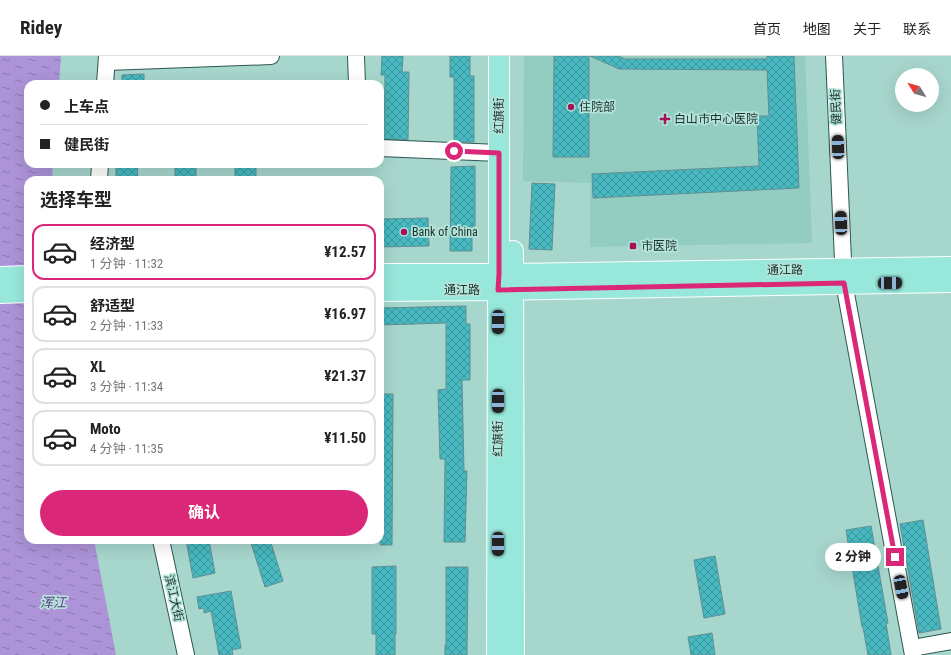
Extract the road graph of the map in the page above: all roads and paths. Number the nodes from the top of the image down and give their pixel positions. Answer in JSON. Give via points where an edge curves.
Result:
{"nodes":[{"id":1,"x":271,"y":56,"type":"edge"},
{"id":2,"x":356,"y":56,"type":"edge"},
{"id":3,"x":499,"y":56,"type":"edge"},
{"id":4,"x":512,"y":56,"type":"edge"},
{"id":5,"x":834,"y":56,"type":"edge"},
{"id":6,"x":107,"y":59,"type":"edge"},
{"id":7,"x":105,"y":80,"type":"edge"},
{"id":8,"x":357,"y":80,"type":"edge"},
{"id":9,"x":384,"y":148,"type":"edge"},
{"id":10,"x":499,"y":153,"type":"junction"},
{"id":11,"x":951,"y":267,"type":"edge"},
{"id":12,"x":384,"y":274,"type":"edge"},
{"id":13,"x":24,"y":276,"type":"edge"},
{"id":14,"x":843,"y":276,"type":"junction"},
{"id":15,"x":0,"y":277,"type":"edge"},
{"id":16,"x":506,"y":282,"type":"junction"},
{"id":17,"x":951,"y":282,"type":"edge"},
{"id":18,"x":384,"y":291,"type":"edge"},
{"id":19,"x":24,"y":292,"type":"edge"},
{"id":20,"x":0,"y":293,"type":"edge"},
{"id":21,"x":162,"y":544,"type":"edge"},
{"id":22,"x":951,"y":641,"type":"edge"},
{"id":23,"x":913,"y":652,"type":"edge"},
{"id":24,"x":186,"y":655,"type":"edge"},
{"id":25,"x":497,"y":655,"type":"edge"},
{"id":26,"x":514,"y":655,"type":"edge"}],
"edges":[{"from":1,"to":6,"type":"street"},
{"from":2,"to":8,"type":"street"},
{"from":3,"to":10,"type":"main road","name":"红旗街"},
{"from":4,"to":16,"type":"main road"},
{"from":5,"to":14,"type":"street","name":"健民街"},
{"from":6,"to":7,"type":"street"},
{"from":9,"to":10,"type":"street"},
{"from":10,"to":16,"type":"main road","name":"红旗街"},
{"from":11,"to":14,"type":"main road","name":"通江路"},
{"from":12,"to":16,"type":"main road","name":"通江路"},
{"from":13,"to":15,"type":"main road"},
{"from":14,"to":16,"type":"main road","name":"通江路"},
{"from":14,"to":17,"type":"main road","name":"通江路"},
{"from":14,"to":23,"type":"street","name":"健民街"},
{"from":16,"to":18,"type":"main road","name":"通江路"},
{"from":16,"to":25,"type":"main road","name":"红旗街"},
{"from":16,"to":26,"type":"main road"},
{"from":19,"to":20,"type":"main road"},
{"from":21,"to":24,"type":"street","name":"滨江大街"},
{"from":22,"to":23,"type":"street"}]}
